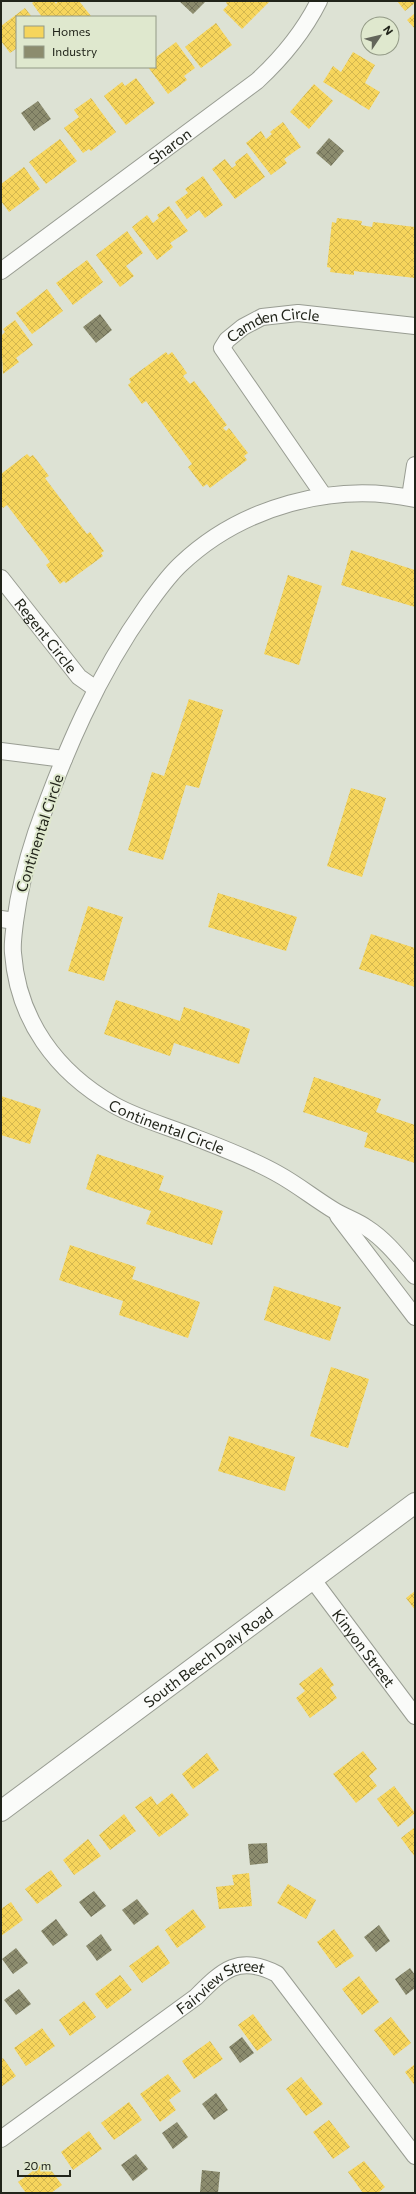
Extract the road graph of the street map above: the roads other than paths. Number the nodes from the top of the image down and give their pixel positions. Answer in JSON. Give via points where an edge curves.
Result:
{"nodes":[{"id":1,"x":319,"y":1,"type":"edge"},
{"id":2,"x":1,"y":271,"type":"edge"},
{"id":3,"x":415,"y":326,"type":"edge"},
{"id":4,"x":415,"y":465,"type":"edge"},
{"id":5,"x":324,"y":496,"type":"junction"},
{"id":6,"x":412,"y":498,"type":"edge"},
{"id":7,"x":1,"y":578,"type":"edge"},
{"id":8,"x":96,"y":689,"type":"junction"},
{"id":9,"x":1,"y":751,"type":"edge"},
{"id":10,"x":64,"y":758,"type":"junction"},
{"id":11,"x":8,"y":920,"type":"edge"},
{"id":12,"x":333,"y":1210,"type":"junction"},
{"id":13,"x":415,"y":1276,"type":"edge"},
{"id":14,"x":415,"y":1317,"type":"edge"},
{"id":15,"x":415,"y":1503,"type":"edge"},
{"id":16,"x":313,"y":1580,"type":"junction"},
{"id":17,"x":415,"y":1716,"type":"edge"},
{"id":18,"x":1,"y":1811,"type":"edge"},
{"id":19,"x":1,"y":2139,"type":"edge"},
{"id":20,"x":415,"y":2156,"type":"edge"}],
"edges":[{"from":1,"to":2,"type":"street","name":"Sharon","via":[[287,52],[257,81]]},
{"from":3,"to":5,"type":"street","name":"Camden Circle","via":[[298,313],[262,317],[243,327],[227,340],[222,348]]},
{"from":4,"to":6,"type":"street"},
{"from":5,"to":6,"type":"street","name":"Continental Circle","via":[[354,494]]},
{"from":5,"to":8,"type":"street","name":"Continental Circle","via":[[294,502],[238,524],[183,562],[164,582],[135,622]]},
{"from":7,"to":8,"type":"street","name":"Regent Circle","via":[[79,677]]},
{"from":8,"to":10,"type":"street","name":"Continental Circle"},
{"from":9,"to":10,"type":"street"},
{"from":10,"to":11,"type":"street","name":"Continental Circle"},
{"from":11,"to":12,"type":"street","name":"Continental Circle","via":[[13,956],[24,1001],[44,1043],[68,1072],[94,1093],[117,1106],[274,1171]]},
{"from":12,"to":13,"type":"street","name":"Continental Circle","via":[[369,1229]]},
{"from":12,"to":14,"type":"street","name":"Continental Circle"},
{"from":15,"to":16,"type":"street","name":"South Beech Daly Road"},
{"from":16,"to":17,"type":"street","name":"Kinyon Street"},
{"from":16,"to":18,"type":"street","name":"South Beech Daly Road"},
{"from":19,"to":20,"type":"street","name":"Fairview Street","via":[[196,1997],[219,1974],[237,1966],[253,1964],[277,1974]]}]}
